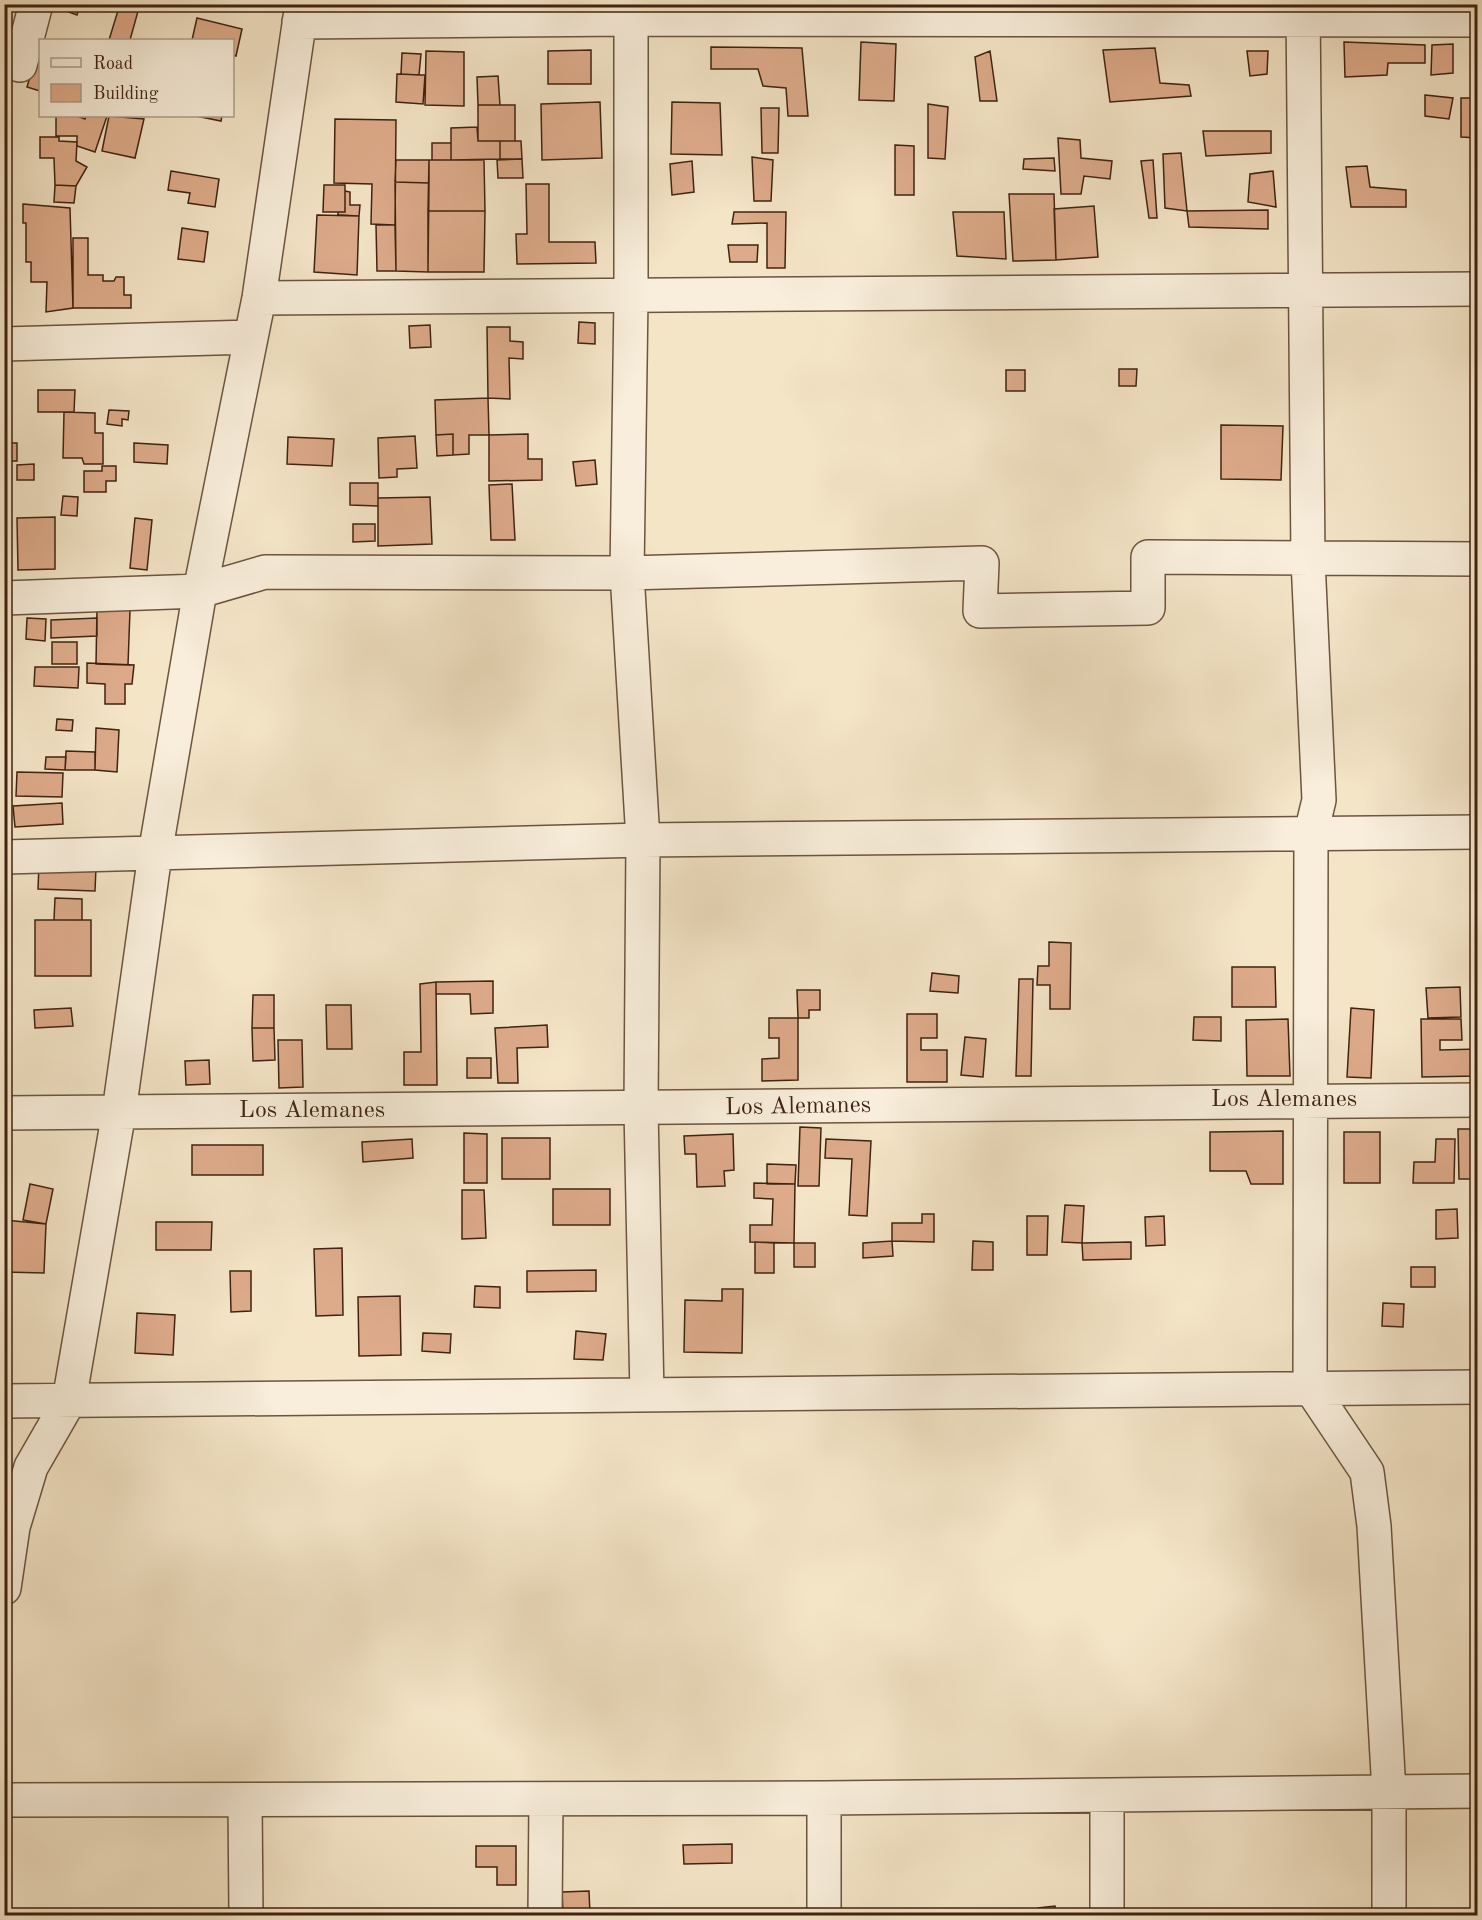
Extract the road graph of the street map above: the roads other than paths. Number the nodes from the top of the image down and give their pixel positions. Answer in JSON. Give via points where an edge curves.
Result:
{"nodes":[{"id":1,"x":36,"y":4,"type":"edge"},
{"id":2,"x":631,"y":12,"type":"edge"},
{"id":3,"x":300,"y":13,"type":"edge"},
{"id":4,"x":1303,"y":13,"type":"edge"},
{"id":5,"x":1478,"y":20,"type":"edge"},
{"id":6,"x":4,"y":61,"type":"edge"},
{"id":7,"x":1478,"y":289,"type":"edge"},
{"id":8,"x":1304,"y":291,"type":"junction"},
{"id":9,"x":631,"y":297,"type":"junction"},
{"id":10,"x":259,"y":298,"type":"junction"},
{"id":11,"x":251,"y":337,"type":"junction"},
{"id":12,"x":4,"y":344,"type":"edge"},
{"id":13,"x":1478,"y":559,"type":"edge"},
{"id":14,"x":1308,"y":560,"type":"junction"},
{"id":15,"x":627,"y":573,"type":"junction"},
{"id":16,"x":200,"y":591,"type":"junction"},
{"id":17,"x":4,"y":598,"type":"edge"},
{"id":18,"x":1478,"y":832,"type":"edge"},
{"id":19,"x":1311,"y":833,"type":"junction"},
{"id":20,"x":643,"y":840,"type":"junction"},
{"id":21,"x":155,"y":854,"type":"junction"},
{"id":22,"x":4,"y":857,"type":"edge"},
{"id":23,"x":1309,"y":1100,"type":"junction"},
{"id":24,"x":1478,"y":1100,"type":"edge"},
{"id":25,"x":641,"y":1109,"type":"junction"},
{"id":26,"x":119,"y":1112,"type":"junction"},
{"id":27,"x":4,"y":1113,"type":"edge"},
{"id":28,"x":1311,"y":1387,"type":"junction"},
{"id":29,"x":1478,"y":1388,"type":"edge"},
{"id":30,"x":647,"y":1395,"type":"junction"},
{"id":31,"x":4,"y":1401,"type":"edge"},
{"id":32,"x":69,"y":1401,"type":"junction"},
{"id":33,"x":4,"y":1588,"type":"edge"},
{"id":34,"x":1478,"y":1791,"type":"edge"},
{"id":35,"x":1389,"y":1792,"type":"junction"},
{"id":36,"x":1107,"y":1796,"type":"junction"},
{"id":37,"x":824,"y":1798,"type":"junction"},
{"id":38,"x":546,"y":1799,"type":"junction"},
{"id":39,"x":4,"y":1800,"type":"edge"},
{"id":40,"x":245,"y":1801,"type":"junction"},
{"id":41,"x":246,"y":1916,"type":"edge"},
{"id":42,"x":545,"y":1916,"type":"edge"},
{"id":43,"x":824,"y":1916,"type":"edge"},
{"id":44,"x":1107,"y":1916,"type":"edge"},
{"id":45,"x":1389,"y":1916,"type":"edge"}],
"edges":[{"from":1,"to":6,"type":"street","via":[[20,65]]},
{"from":2,"to":3,"type":"street"},
{"from":2,"to":4,"type":"street"},
{"from":2,"to":9,"type":"street"},
{"from":3,"to":10,"type":"street"},
{"from":4,"to":5,"type":"street"},
{"from":4,"to":8,"type":"street"},
{"from":7,"to":8,"type":"street"},
{"from":8,"to":9,"type":"street"},
{"from":8,"to":14,"type":"street"},
{"from":9,"to":10,"type":"street"},
{"from":9,"to":15,"type":"street"},
{"from":10,"to":11,"type":"street"},
{"from":11,"to":12,"type":"street"},
{"from":11,"to":16,"type":"street"},
{"from":13,"to":14,"type":"street"},
{"from":14,"to":15,"type":"street","via":[[1148,557],[1148,608],[980,611],[982,563]]},
{"from":14,"to":19,"type":"street","via":[[1319,800]]},
{"from":15,"to":16,"type":"street","via":[[265,572]]},
{"from":15,"to":20,"type":"street"},
{"from":16,"to":17,"type":"street"},
{"from":16,"to":21,"type":"street"},
{"from":18,"to":19,"type":"street"},
{"from":19,"to":20,"type":"street"},
{"from":19,"to":23,"type":"street"},
{"from":20,"to":21,"type":"street"},
{"from":20,"to":25,"type":"street"},
{"from":21,"to":22,"type":"street"},
{"from":21,"to":26,"type":"street"},
{"from":23,"to":24,"type":"street","name":"Los Alemanes"},
{"from":23,"to":25,"type":"street","name":"Los Alemanes"},
{"from":23,"to":28,"type":"street"},
{"from":25,"to":26,"type":"street","name":"Los Alemanes"},
{"from":25,"to":30,"type":"street"},
{"from":26,"to":27,"type":"street","name":"Los Alemanes"},
{"from":26,"to":32,"type":"street"},
{"from":28,"to":29,"type":"street"},
{"from":28,"to":30,"type":"street"},
{"from":28,"to":35,"type":"street","via":[[1367,1472],[1374,1526]]},
{"from":30,"to":32,"type":"street"},
{"from":31,"to":32,"type":"street"},
{"from":32,"to":33,"type":"street","via":[[31,1467],[13,1527]]},
{"from":34,"to":35,"type":"street"},
{"from":35,"to":36,"type":"street"},
{"from":35,"to":45,"type":"street"},
{"from":36,"to":37,"type":"street"},
{"from":36,"to":44,"type":"street"},
{"from":37,"to":38,"type":"street"},
{"from":37,"to":43,"type":"street"},
{"from":38,"to":40,"type":"street"},
{"from":38,"to":42,"type":"street"},
{"from":39,"to":40,"type":"street"},
{"from":40,"to":41,"type":"street"}]}
